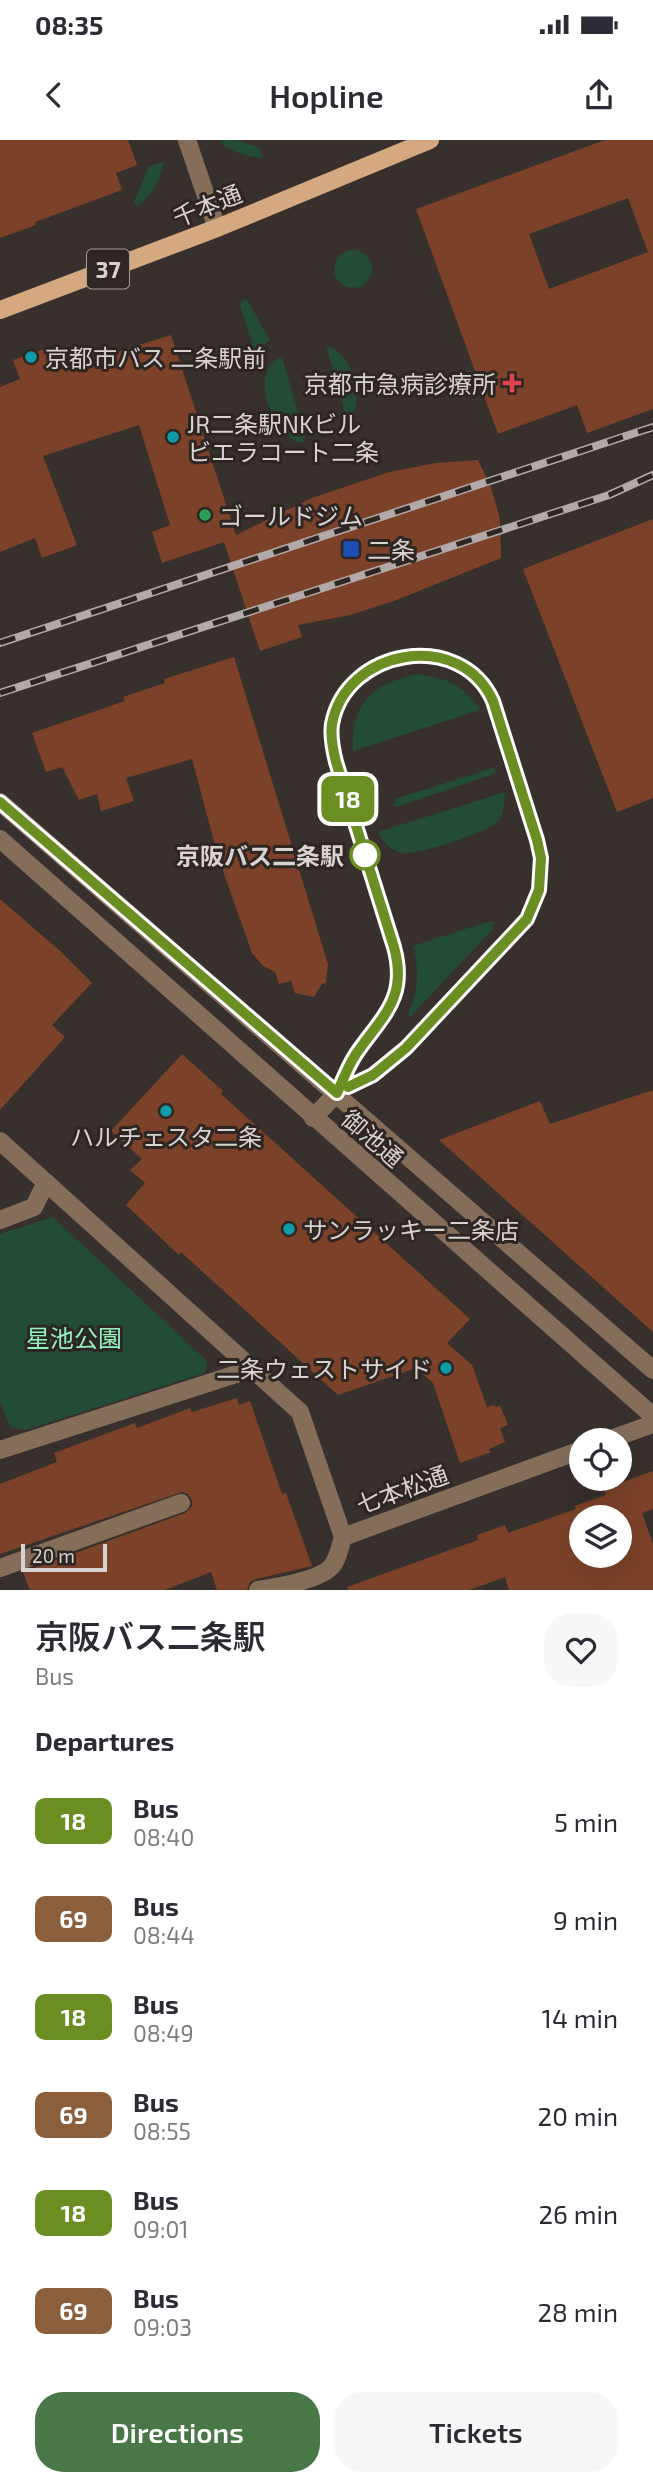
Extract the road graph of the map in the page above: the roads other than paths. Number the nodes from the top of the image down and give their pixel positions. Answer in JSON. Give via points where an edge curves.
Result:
{"nodes":[{"id":1,"x":187,"y":140,"type":"edge"},
{"id":2,"x":430,"y":140,"type":"edge"},
{"id":3,"x":217,"y":228,"type":"junction"},
{"id":4,"x":0,"y":310,"type":"edge"},
{"id":5,"x":0,"y":802,"type":"edge"},
{"id":6,"x":0,"y":839,"type":"edge"},
{"id":7,"x":337,"y":1093,"type":"junction"},
{"id":8,"x":313,"y":1118,"type":"junction"},
{"id":9,"x":0,"y":1140,"type":"edge"},
{"id":10,"x":46,"y":1182,"type":"junction"},
{"id":11,"x":0,"y":1220,"type":"edge"},
{"id":12,"x":252,"y":1369,"type":"junction"},
{"id":13,"x":653,"y":1370,"type":"edge"},
{"id":14,"x":653,"y":1416,"type":"edge"},
{"id":15,"x":653,"y":1424,"type":"edge"},
{"id":16,"x":632,"y":1431,"type":"edge"},
{"id":17,"x":1,"y":1446,"type":"edge"},
{"id":18,"x":569,"y":1454,"type":"edge"},
{"id":19,"x":181,"y":1503,"type":"dead end"},
{"id":20,"x":344,"y":1537,"type":"junction"},
{"id":21,"x":0,"y":1568,"type":"edge"},
{"id":22,"x":258,"y":1590,"type":"edge"}],
"edges":[{"from":1,"to":3,"type":"street"},
{"from":2,"to":3,"type":"main road","name":"千本通"},
{"from":3,"to":4,"type":"main road","name":"千本通","number":"37"},
{"from":5,"to":7,"type":"street","name":"御池通"},
{"from":6,"to":8,"type":"street","name":"御池通"},
{"from":7,"to":8,"type":"street"},
{"from":7,"to":13,"type":"street","name":"御池通"},
{"from":8,"to":14,"type":"street","name":"御池通"},
{"from":9,"to":10,"type":"street"},
{"from":10,"to":11,"type":"street","via":[[34,1207]]},
{"from":10,"to":12,"type":"street"},
{"from":12,"to":17,"type":"street"},
{"from":12,"to":20,"type":"street","via":[[300,1412]]},
{"from":15,"to":16,"type":"street"},
{"from":18,"to":20,"type":"street","name":"七本松通"},
{"from":19,"to":21,"type":"street"},
{"from":20,"to":22,"type":"street","name":"七本松通","via":[[326,1572]]}]}
